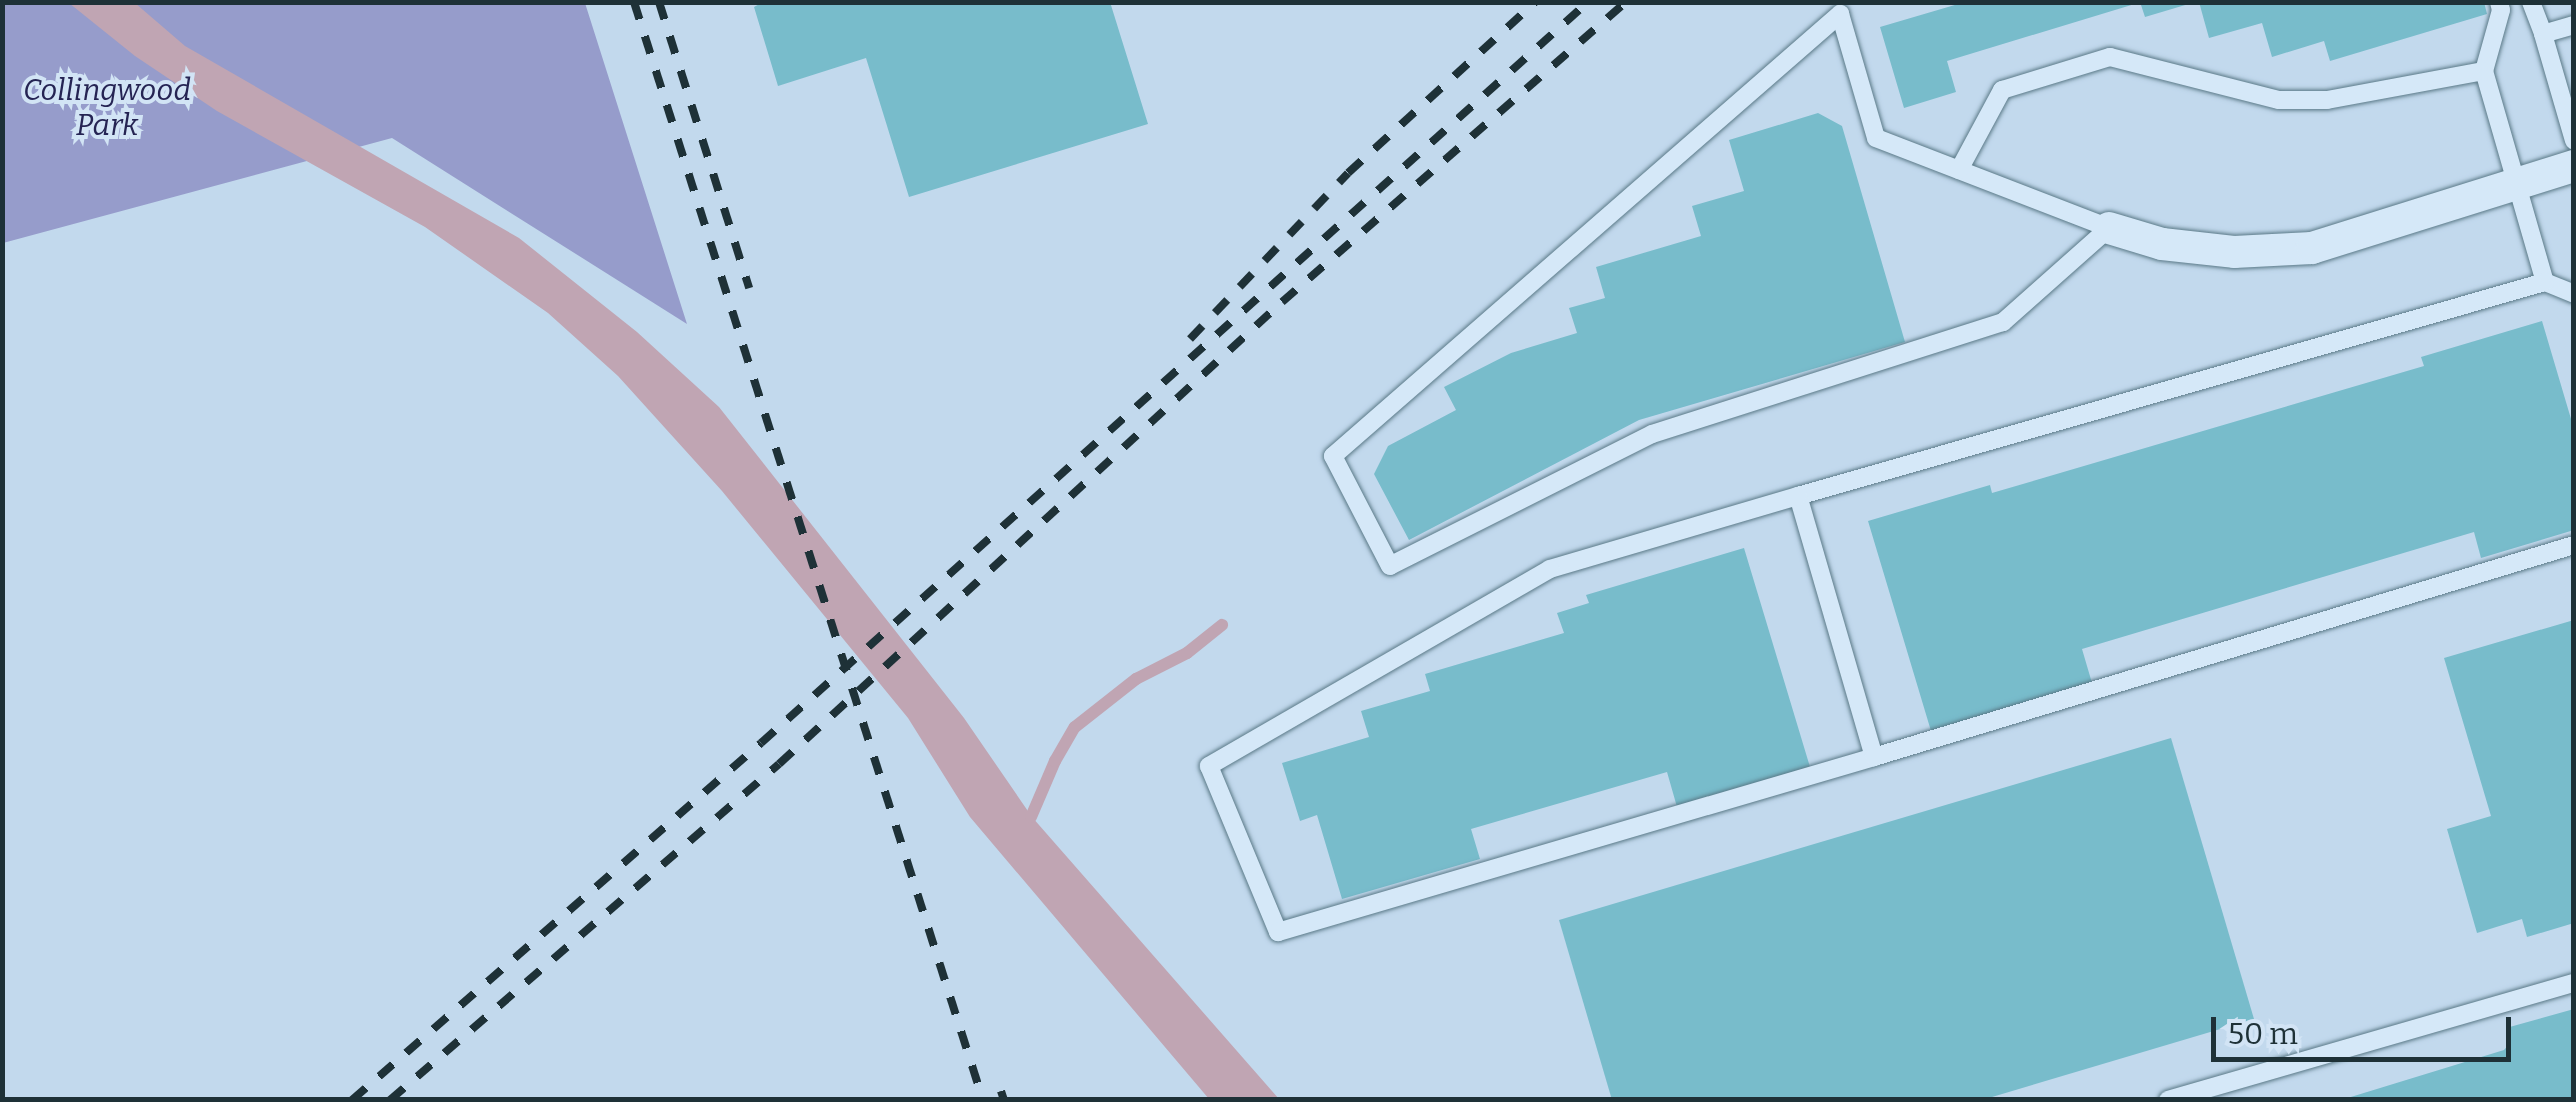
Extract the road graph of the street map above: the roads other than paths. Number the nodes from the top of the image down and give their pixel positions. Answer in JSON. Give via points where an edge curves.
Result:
{"nodes":[{"id":1,"x":2499,"y":2,"type":"edge"},
{"id":2,"x":2531,"y":2,"type":"edge"},
{"id":3,"x":1846,"y":8,"type":"edge"},
{"id":4,"x":2574,"y":25,"type":"edge"},
{"id":5,"x":2544,"y":34,"type":"junction"},
{"id":6,"x":2484,"y":71,"type":"junction"},
{"id":7,"x":2574,"y":142,"type":"edge"},
{"id":8,"x":2574,"y":166,"type":"edge"},
{"id":9,"x":1959,"y":170,"type":"junction"},
{"id":10,"x":2517,"y":184,"type":"junction"},
{"id":11,"x":2109,"y":228,"type":"junction"},
{"id":12,"x":2546,"y":282,"type":"junction"},
{"id":13,"x":2574,"y":294,"type":"edge"},
{"id":14,"x":1798,"y":496,"type":"junction"},
{"id":15,"x":2574,"y":545,"type":"edge"},
{"id":16,"x":1874,"y":757,"type":"junction"},
{"id":17,"x":2574,"y":983,"type":"edge"},
{"id":18,"x":2168,"y":1100,"type":"edge"}],
"edges":[{"from":1,"to":6,"type":"lane"},
{"from":2,"to":5,"type":"lane"},
{"from":3,"to":9,"type":"lane","via":[[1876,138]]},
{"from":3,"to":11,"type":"lane","via":[[1333,456],[1390,566],[1652,434],[2003,322]]},
{"from":4,"to":5,"type":"lane"},
{"from":5,"to":7,"type":"lane"},
{"from":6,"to":9,"type":"lane","via":[[2327,100],[2278,100],[2110,57],[2002,90]]},
{"from":6,"to":10,"type":"lane"},
{"from":8,"to":10,"type":"street"},
{"from":9,"to":11,"type":"lane"},
{"from":10,"to":11,"type":"street","via":[[2312,248],[2234,252],[2162,244]]},
{"from":10,"to":12,"type":"lane"},
{"from":12,"to":13,"type":"lane"},
{"from":12,"to":14,"type":"lane"},
{"from":14,"to":16,"type":"lane"},
{"from":14,"to":16,"type":"lane","via":[[1550,569],[1209,766],[1278,932]]},
{"from":15,"to":16,"type":"lane"},
{"from":17,"to":18,"type":"lane"}]}
